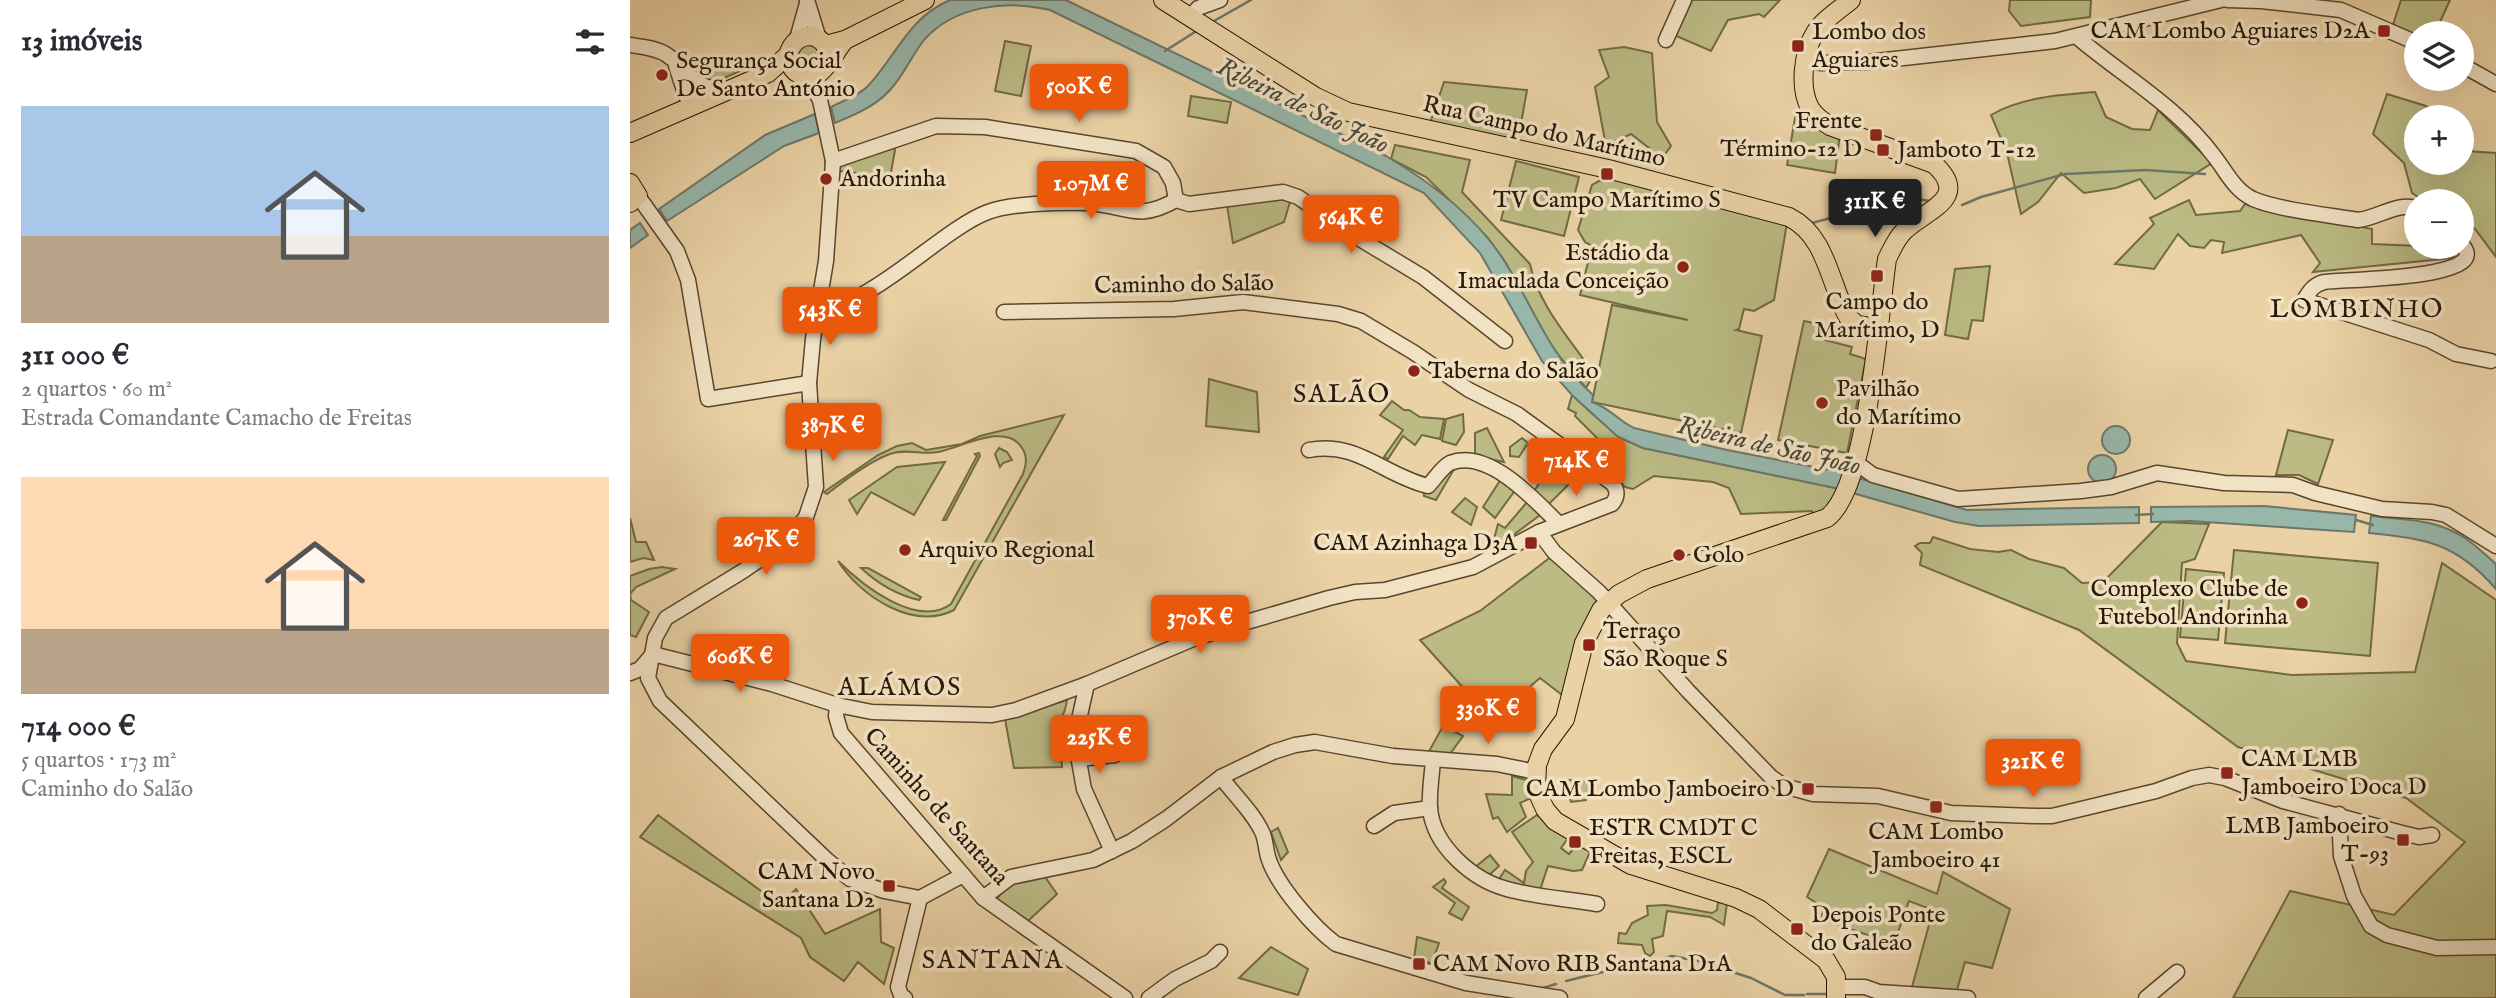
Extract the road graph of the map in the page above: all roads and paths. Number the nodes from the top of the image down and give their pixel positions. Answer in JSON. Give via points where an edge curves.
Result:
{"nodes":[{"id":1,"x":925,"y":0,"type":"edge"},
{"id":2,"x":1163,"y":0,"type":"edge"},
{"id":3,"x":1220,"y":0,"type":"edge"},
{"id":4,"x":1684,"y":0,"type":"edge"},
{"id":5,"x":1851,"y":0,"type":"edge"},
{"id":6,"x":2221,"y":0,"type":"edge"},
{"id":7,"x":2227,"y":0,"type":"edge"},
{"id":8,"x":807,"y":2,"type":"edge"},
{"id":9,"x":1191,"y":16,"type":"junction"},
{"id":10,"x":2077,"y":37,"type":"junction"},
{"id":11,"x":2404,"y":37,"type":"edge"},
{"id":12,"x":1666,"y":40,"type":"dead end"},
{"id":13,"x":630,"y":45,"type":"edge"},
{"id":14,"x":793,"y":47,"type":"junction"},
{"id":15,"x":817,"y":60,"type":"junction"},
{"id":16,"x":1805,"y":61,"type":"junction"},
{"id":17,"x":2474,"y":72,"type":"edge"},
{"id":18,"x":768,"y":73,"type":"junction"},
{"id":19,"x":688,"y":84,"type":"junction"},
{"id":20,"x":2496,"y":84,"type":"edge"},
{"id":21,"x":728,"y":90,"type":"junction"},
{"id":22,"x":695,"y":104,"type":"junction"},
{"id":23,"x":673,"y":114,"type":"junction"},
{"id":24,"x":630,"y":133,"type":"edge"},
{"id":25,"x":833,"y":161,"type":"junction"},
{"id":26,"x":633,"y":194,"type":"edge"},
{"id":27,"x":1176,"y":200,"type":"junction"},
{"id":28,"x":2404,"y":207,"type":"edge"},
{"id":29,"x":2468,"y":259,"type":"edge"},
{"id":30,"x":818,"y":306,"type":"junction"},
{"id":31,"x":1004,"y":312,"type":"dead end"},
{"id":32,"x":1878,"y":328,"type":"junction"},
{"id":33,"x":1505,"y":341,"type":"dead end"},
{"id":34,"x":2456,"y":354,"type":"junction"},
{"id":35,"x":2491,"y":362,"type":"dead end"},
{"id":36,"x":2466,"y":367,"type":"dead end"},
{"id":37,"x":809,"y":383,"type":"junction"},
{"id":38,"x":1309,"y":450,"type":"dead end"},
{"id":39,"x":1853,"y":468,"type":"junction"},
{"id":40,"x":1558,"y":523,"type":"junction"},
{"id":41,"x":1539,"y":532,"type":"junction"},
{"id":42,"x":2496,"y":546,"type":"edge"},
{"id":43,"x":1607,"y":603,"type":"junction"},
{"id":44,"x":653,"y":654,"type":"junction"},
{"id":45,"x":630,"y":673,"type":"edge"},
{"id":46,"x":1087,"y":684,"type":"junction"},
{"id":47,"x":837,"y":705,"type":"junction"},
{"id":48,"x":1115,"y":755,"type":"dead end"},
{"id":49,"x":1079,"y":760,"type":"junction"},
{"id":50,"x":1433,"y":760,"type":"junction"},
{"id":51,"x":1536,"y":772,"type":"junction"},
{"id":52,"x":1221,"y":778,"type":"junction"},
{"id":53,"x":1430,"y":808,"type":"junction"},
{"id":54,"x":2339,"y":814,"type":"junction"},
{"id":55,"x":1374,"y":826,"type":"dead end"},
{"id":56,"x":2432,"y":835,"type":"dead end"},
{"id":57,"x":1112,"y":851,"type":"junction"},
{"id":58,"x":962,"y":876,"type":"junction"},
{"id":59,"x":920,"y":898,"type":"junction"},
{"id":60,"x":983,"y":898,"type":"junction"},
{"id":61,"x":1597,"y":904,"type":"dead end"},
{"id":62,"x":2496,"y":947,"type":"edge"},
{"id":63,"x":1220,"y":952,"type":"dead end"},
{"id":64,"x":2177,"y":972,"type":"dead end"},
{"id":65,"x":1837,"y":993,"type":"edge"},
{"id":66,"x":905,"y":998,"type":"edge"},
{"id":67,"x":1125,"y":998,"type":"edge"},
{"id":68,"x":1149,"y":998,"type":"edge"},
{"id":69,"x":1560,"y":998,"type":"edge"},
{"id":70,"x":1968,"y":998,"type":"edge"},
{"id":71,"x":2146,"y":998,"type":"edge"}],
"edges":[{"from":1,"to":15,"type":"main road","via":[[845,40]]},
{"from":2,"to":9,"type":"main road","name":"Rua Campo do Marítimo"},
{"from":3,"to":9,"type":"street","via":[[1198,8]]},
{"from":4,"to":12,"type":"street"},
{"from":5,"to":16,"type":"main road","via":[[1815,32]]},
{"from":6,"to":10,"type":"street"},
{"from":7,"to":11,"type":"street","via":[[2342,10]]},
{"from":8,"to":14,"type":"street"},
{"from":8,"to":15,"type":"street"},
{"from":9,"to":32,"type":"main road","name":"Rua Campo do Marítimo","via":[[1348,112],[1608,169],[1789,216],[1815,239],[1847,317],[1857,325]]},
{"from":10,"to":16,"type":"street","via":[[1910,58]]},
{"from":10,"to":28,"type":"street","via":[[2188,126],[2237,188],[2251,198],[2358,220]]},
{"from":13,"to":19,"type":"street","via":[[661,52],[675,61]]},
{"from":14,"to":15,"type":"main road","via":[[804,36]]},
{"from":14,"to":15,"type":"main road","via":[[790,66]]},
{"from":14,"to":18,"type":"main road"},
{"from":15,"to":18,"type":"main road"},
{"from":15,"to":25,"type":"street"},
{"from":16,"to":32,"type":"main road","via":[[1807,100],[1818,118],[1934,164],[1947,178],[1945,198],[1906,229],[1887,259]]},
{"from":17,"to":20,"type":"street"},
{"from":18,"to":21,"type":"main road"},
{"from":19,"to":21,"type":"street"},
{"from":19,"to":22,"type":"street","via":[[696,88]]},
{"from":19,"to":23,"type":"street"},
{"from":21,"to":22,"type":"main road"},
{"from":22,"to":23,"type":"main road"},
{"from":23,"to":24,"type":"main road"},
{"from":25,"to":27,"type":"street","via":[[936,127],[985,127],[1136,151],[1164,167]]},
{"from":25,"to":30,"type":"street"},
{"from":26,"to":37,"type":"street","via":[[677,251],[687,275],[708,399]]},
{"from":27,"to":30,"type":"street","via":[[1141,213],[1051,203],[992,210],[970,218],[889,278],[840,305]]},
{"from":27,"to":33,"type":"street","via":[[1189,204],[1283,192],[1298,197],[1423,276]]},
{"from":29,"to":34,"type":"street","via":[[2454,269],[2324,282],[2313,286],[2304,300],[2429,340]]},
{"from":30,"to":37,"type":"street"},
{"from":31,"to":40,"type":"street","name":"Caminho do Salão","via":[[1174,309],[1243,302],[1361,321],[1469,390],[1517,414],[1616,488],[1612,504]]},
{"from":32,"to":39,"type":"main road","via":[[1866,421]]},
{"from":34,"to":35,"type":"street"},
{"from":34,"to":36,"type":"street"},
{"from":37,"to":44,"type":"street","via":[[816,487],[806,517],[778,548],[666,618],[655,638]]},
{"from":38,"to":40,"type":"street","via":[[1348,450],[1428,486],[1447,464],[1465,460],[1515,481]]},
{"from":39,"to":42,"type":"street","via":[[1958,499],[2081,491],[2157,473],[2224,483],[2293,485],[2382,509],[2445,515]]},
{"from":39,"to":43,"type":"main road","via":[[1839,506],[1827,519],[1647,579]]},
{"from":40,"to":41,"type":"street"},
{"from":41,"to":43,"type":"street"},
{"from":41,"to":46,"type":"street","via":[[1472,567],[1385,590],[1329,598],[1250,621],[1193,639]]},
{"from":43,"to":51,"type":"main road","via":[[1587,635],[1565,719],[1543,749]]},
{"from":43,"to":54,"type":"street","via":[[1771,777],[1794,789],[1878,796],[1951,813],[2052,816],[2209,775],[2283,801]]},
{"from":44,"to":45,"type":"street"},
{"from":44,"to":47,"type":"street"},
{"from":44,"to":59,"type":"street","via":[[648,678],[660,701],[827,860],[850,879]]},
{"from":46,"to":47,"type":"street","via":[[992,715],[872,712]]},
{"from":46,"to":49,"type":"street","via":[[1075,737]]},
{"from":47,"to":58,"type":"street","name":"Caminho de Santana","via":[[841,733]]},
{"from":48,"to":49,"type":"street"},
{"from":49,"to":57,"type":"street","via":[[1084,789]]},
{"from":50,"to":51,"type":"street"},
{"from":50,"to":52,"type":"street","via":[[1315,742],[1273,752]]},
{"from":50,"to":53,"type":"street"},
{"from":51,"to":65,"type":"main road","via":[[1539,797],[1555,821],[1631,865],[1759,909],[1826,960],[1834,971]]},
{"from":52,"to":57,"type":"street","via":[[1166,820]]},
{"from":52,"to":69,"type":"street","via":[[1256,822],[1274,871],[1292,897],[1336,944],[1466,982]]},
{"from":53,"to":55,"type":"street","via":[[1394,813]]},
{"from":53,"to":61,"type":"street","via":[[1445,846],[1481,877],[1508,890]]},
{"from":54,"to":56,"type":"street","via":[[2411,835]]},
{"from":54,"to":62,"type":"street","via":[[2342,856],[2354,896],[2371,926],[2387,936],[2437,948]]},
{"from":57,"to":60,"type":"street","via":[[1093,860],[1011,877]]},
{"from":58,"to":59,"type":"street"},
{"from":58,"to":60,"type":"street","name":"Caminho de Santana"},
{"from":59,"to":66,"type":"street","via":[[898,987]]},
{"from":60,"to":67,"type":"street","name":"Caminho de Santana"},
{"from":63,"to":68,"type":"street"},
{"from":64,"to":71,"type":"street"},
{"from":65,"to":70,"type":"street","via":[[1865,987]]}]}
